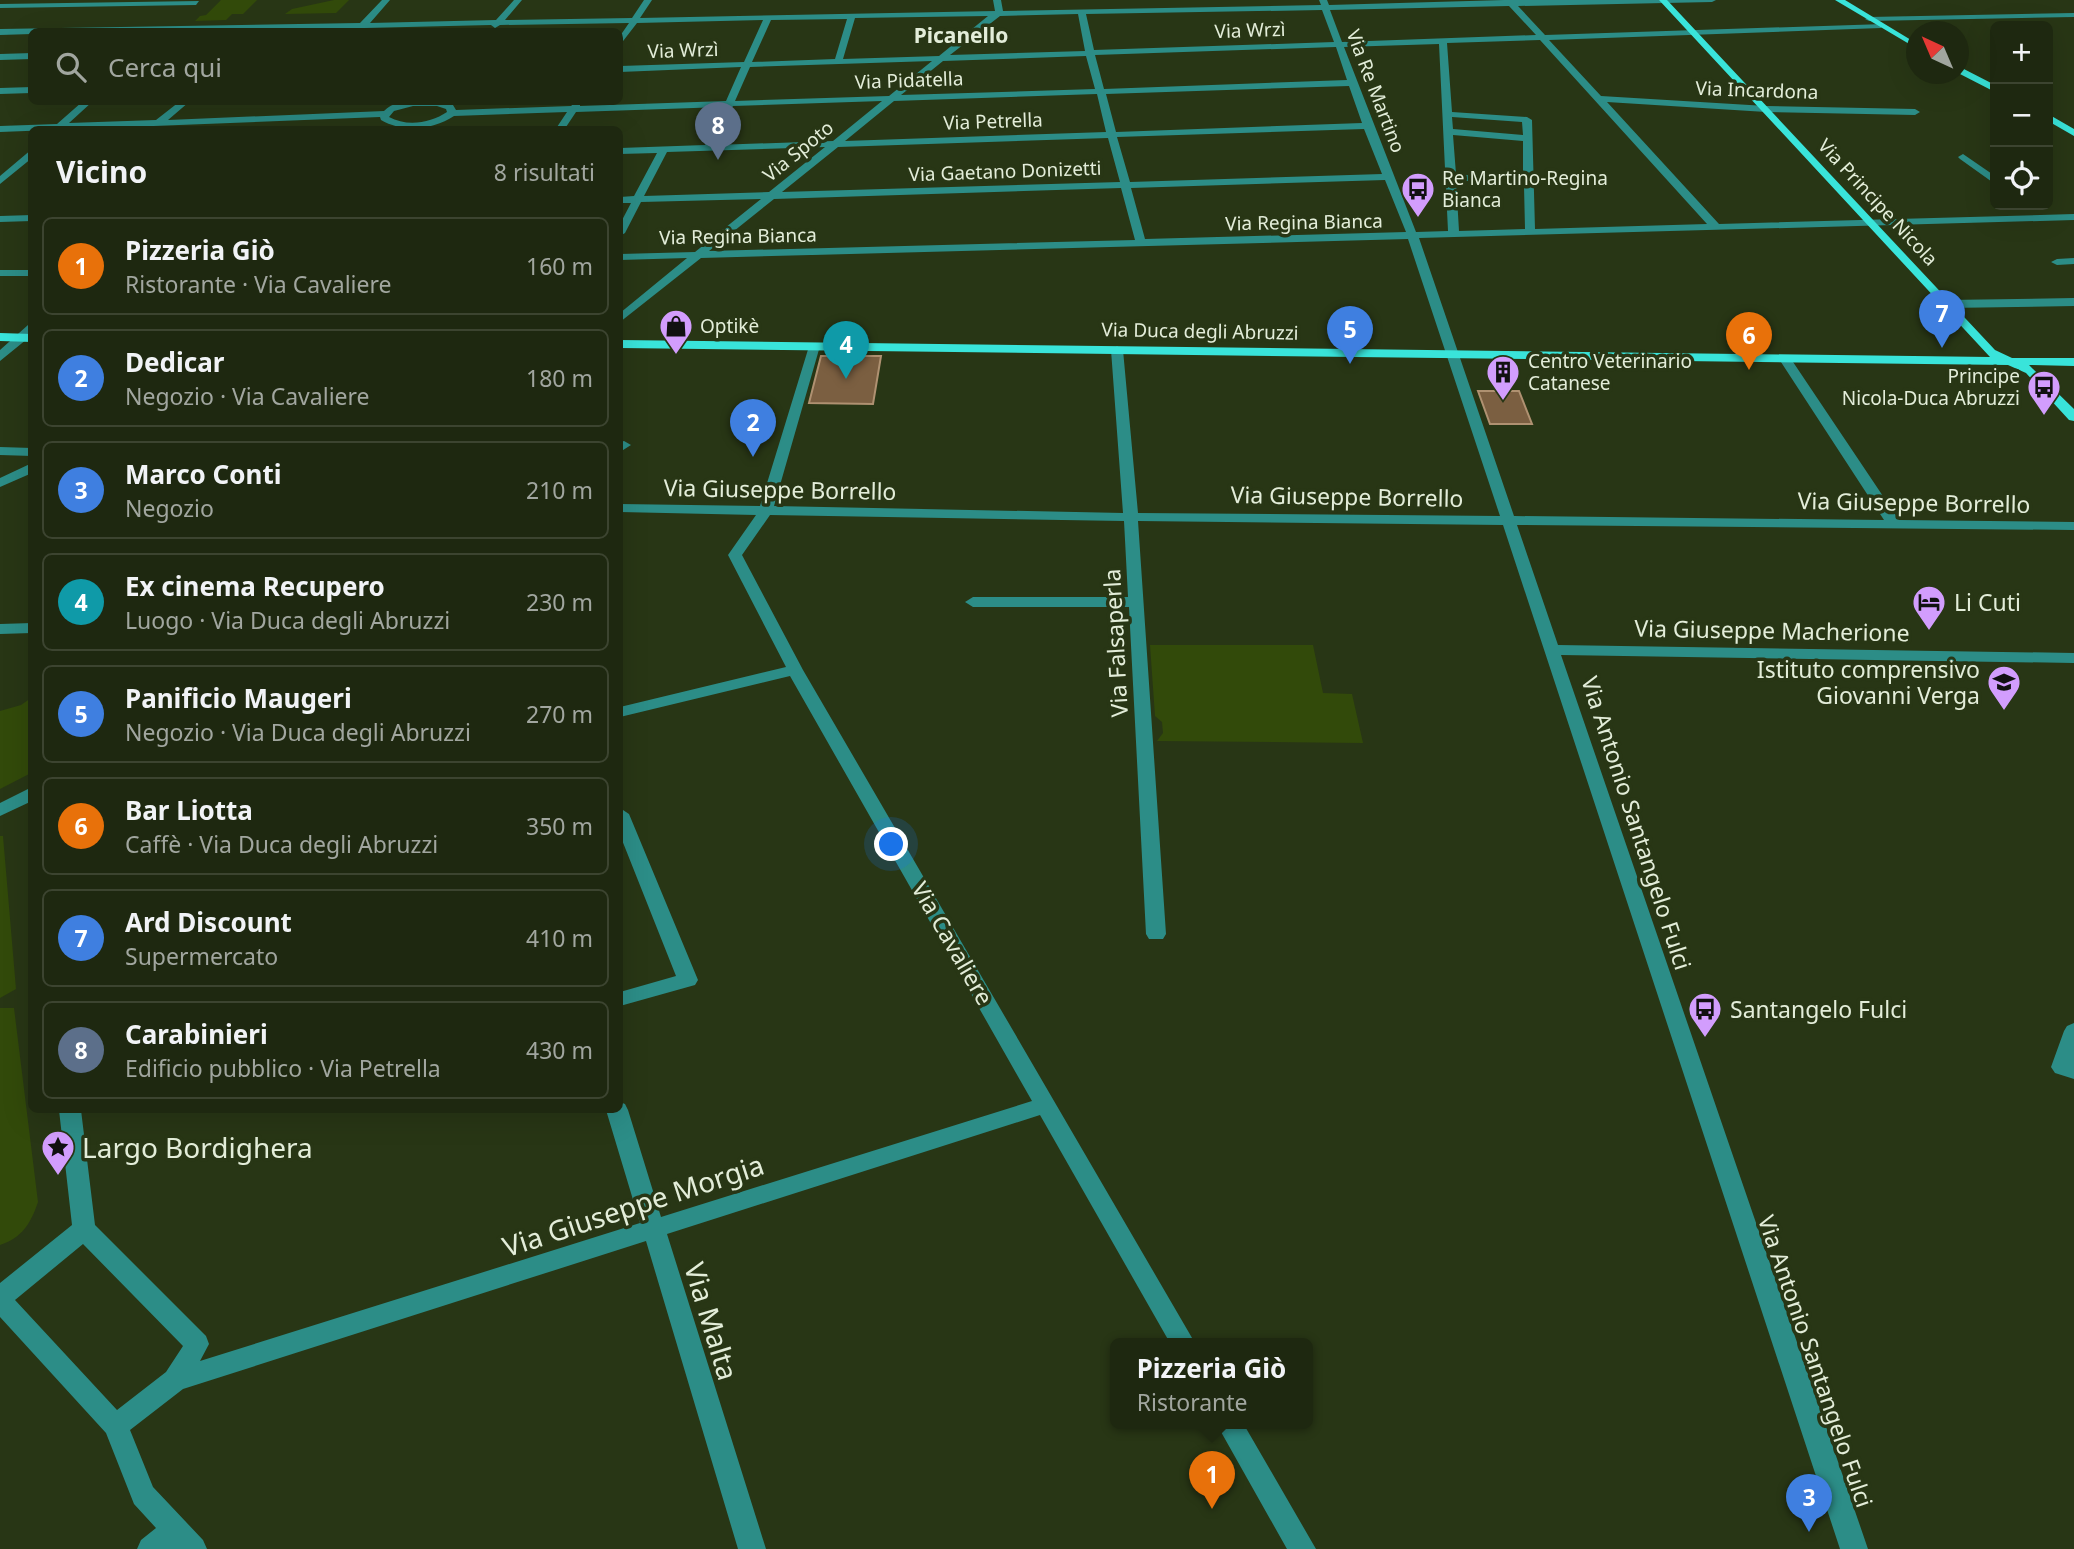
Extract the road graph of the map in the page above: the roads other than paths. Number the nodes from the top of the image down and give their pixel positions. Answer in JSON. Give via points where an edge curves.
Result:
{"nodes":[{"id":1,"x":386,"y":0,"type":"edge"},
{"id":2,"x":518,"y":0,"type":"edge"},
{"id":3,"x":648,"y":0,"type":"edge"},
{"id":4,"x":998,"y":0,"type":"edge"},
{"id":5,"x":1663,"y":0,"type":"edge"},
{"id":6,"x":1712,"y":0,"type":"edge"},
{"id":7,"x":1839,"y":0,"type":"edge"},
{"id":8,"x":198,"y":1,"type":"edge"},
{"id":9,"x":1510,"y":2,"type":"edge"},
{"id":10,"x":1,"y":3,"type":"edge"},
{"id":11,"x":1324,"y":4,"type":"edge"},
{"id":12,"x":753,"y":9,"type":"dead end"},
{"id":13,"x":187,"y":10,"type":"dead end"},
{"id":14,"x":1082,"y":12,"type":"junction"},
{"id":15,"x":999,"y":13,"type":"junction"},
{"id":16,"x":2074,"y":15,"type":"edge"},
{"id":17,"x":852,"y":16,"type":"junction"},
{"id":18,"x":178,"y":18,"type":"dead end"},
{"id":19,"x":768,"y":18,"type":"junction"},
{"id":20,"x":749,"y":19,"type":"junction"},
{"id":21,"x":1869,"y":19,"type":"junction"},
{"id":22,"x":634,"y":21,"type":"junction"},
{"id":23,"x":497,"y":23,"type":"junction"},
{"id":24,"x":1881,"y":26,"type":"junction"},
{"id":25,"x":167,"y":28,"type":"edge"},
{"id":26,"x":361,"y":28,"type":"edge"},
{"id":27,"x":493,"y":28,"type":"edge"},
{"id":28,"x":0,"y":32,"type":"edge"},
{"id":29,"x":28,"y":32,"type":"edge"},
{"id":30,"x":1696,"y":33,"type":"junction"},
{"id":31,"x":623,"y":38,"type":"edge"},
{"id":32,"x":1544,"y":38,"type":"junction"},
{"id":33,"x":1906,"y":40,"type":"edge"},
{"id":34,"x":1443,"y":41,"type":"junction"},
{"id":35,"x":1339,"y":45,"type":"junction"},
{"id":36,"x":1090,"y":53,"type":"junction"},
{"id":37,"x":28,"y":56,"type":"edge"},
{"id":38,"x":0,"y":57,"type":"edge"},
{"id":39,"x":940,"y":58,"type":"junction"},
{"id":40,"x":838,"y":62,"type":"junction"},
{"id":41,"x":746,"y":65,"type":"junction"},
{"id":42,"x":623,"y":69,"type":"edge"},
{"id":43,"x":1969,"y":75,"type":"edge"},
{"id":44,"x":1353,"y":83,"type":"junction"},
{"id":45,"x":1990,"y":86,"type":"edge"},
{"id":46,"x":28,"y":90,"type":"edge"},
{"id":47,"x":0,"y":91,"type":"edge"},
{"id":48,"x":1101,"y":91,"type":"junction"},
{"id":49,"x":892,"y":98,"type":"junction"},
{"id":50,"x":1598,"y":99,"type":"junction"},
{"id":51,"x":728,"y":103,"type":"junction"},
{"id":52,"x":623,"y":104,"type":"edge"},
{"id":53,"x":84,"y":105,"type":"edge"},
{"id":54,"x":180,"y":105,"type":"edge"},
{"id":55,"x":410,"y":105,"type":"edge"},
{"id":56,"x":447,"y":105,"type":"edge"},
{"id":57,"x":577,"y":105,"type":"edge"},
{"id":58,"x":275,"y":108,"type":"dead end"},
{"id":59,"x":1766,"y":110,"type":"junction"},
{"id":60,"x":1915,"y":112,"type":"dead end"},
{"id":61,"x":452,"y":113,"type":"junction"},
{"id":62,"x":384,"y":114,"type":"junction"},
{"id":63,"x":1447,"y":114,"type":"junction"},
{"id":64,"x":262,"y":119,"type":"junction"},
{"id":65,"x":2053,"y":120,"type":"edge"},
{"id":66,"x":158,"y":123,"type":"junction"},
{"id":67,"x":60,"y":126,"type":"edge"},
{"id":68,"x":98,"y":126,"type":"edge"},
{"id":69,"x":255,"y":126,"type":"edge"},
{"id":70,"x":403,"y":126,"type":"edge"},
{"id":71,"x":411,"y":126,"type":"edge"},
{"id":72,"x":562,"y":126,"type":"edge"},
{"id":73,"x":1368,"y":126,"type":"junction"},
{"id":74,"x":0,"y":129,"type":"edge"},
{"id":75,"x":28,"y":129,"type":"edge"},
{"id":76,"x":1448,"y":132,"type":"junction"},
{"id":77,"x":2074,"y":133,"type":"edge"},
{"id":78,"x":1112,"y":135,"type":"junction"},
{"id":79,"x":1527,"y":138,"type":"junction"},
{"id":80,"x":834,"y":144,"type":"junction"},
{"id":81,"x":709,"y":148,"type":"junction"},
{"id":82,"x":664,"y":149,"type":"junction"},
{"id":83,"x":623,"y":151,"type":"edge"},
{"id":84,"x":28,"y":155,"type":"edge"},
{"id":85,"x":1963,"y":157,"type":"dead end"},
{"id":86,"x":28,"y":170,"type":"edge"},
{"id":87,"x":5,"y":171,"type":"edge"},
{"id":88,"x":1391,"y":177,"type":"junction"},
{"id":89,"x":1451,"y":177,"type":"junction"},
{"id":90,"x":1990,"y":177,"type":"edge"},
{"id":91,"x":0,"y":181,"type":"edge"},
{"id":92,"x":1528,"y":183,"type":"junction"},
{"id":93,"x":1126,"y":185,"type":"junction"},
{"id":94,"x":771,"y":196,"type":"junction"},
{"id":95,"x":637,"y":200,"type":"junction"},
{"id":96,"x":623,"y":201,"type":"edge"},
{"id":97,"x":2034,"y":210,"type":"edge"},
{"id":98,"x":2074,"y":217,"type":"edge"},
{"id":99,"x":28,"y":218,"type":"edge"},
{"id":100,"x":2045,"y":218,"type":"junction"},
{"id":101,"x":0,"y":219,"type":"edge"},
{"id":102,"x":1870,"y":225,"type":"junction"},
{"id":103,"x":623,"y":227,"type":"edge"},
{"id":104,"x":1717,"y":228,"type":"junction"},
{"id":105,"x":1530,"y":233,"type":"junction"},
{"id":106,"x":1454,"y":236,"type":"junction"},
{"id":107,"x":1413,"y":237,"type":"junction"},
{"id":108,"x":1141,"y":243,"type":"junction"},
{"id":109,"x":699,"y":255,"type":"junction"},
{"id":110,"x":623,"y":257,"type":"edge"},
{"id":111,"x":2074,"y":261,"type":"edge"},
{"id":112,"x":2057,"y":262,"type":"dead end"},
{"id":113,"x":28,"y":272,"type":"edge"},
{"id":114,"x":0,"y":273,"type":"edge"},
{"id":115,"x":2074,"y":302,"type":"edge"},
{"id":116,"x":1947,"y":304,"type":"junction"},
{"id":117,"x":623,"y":316,"type":"edge"},
{"id":118,"x":0,"y":337,"type":"edge"},
{"id":119,"x":27,"y":337,"type":"edge"},
{"id":120,"x":623,"y":344,"type":"edge"},
{"id":121,"x":814,"y":346,"type":"junction"},
{"id":122,"x":1117,"y":350,"type":"junction"},
{"id":123,"x":1451,"y":353,"type":"junction"},
{"id":124,"x":0,"y":357,"type":"edge"},
{"id":125,"x":1785,"y":359,"type":"junction"},
{"id":126,"x":2009,"y":361,"type":"junction"},
{"id":127,"x":2074,"y":362,"type":"edge"},
{"id":128,"x":2074,"y":417,"type":"edge"},
{"id":129,"x":0,"y":451,"type":"edge"},
{"id":130,"x":28,"y":452,"type":"edge"},
{"id":131,"x":28,"y":469,"type":"edge"},
{"id":132,"x":0,"y":483,"type":"edge"},
{"id":133,"x":623,"y":508,"type":"edge"},
{"id":134,"x":766,"y":511,"type":"junction"},
{"id":135,"x":1131,"y":517,"type":"junction"},
{"id":136,"x":1510,"y":521,"type":"junction"},
{"id":137,"x":1895,"y":525,"type":"junction"},
{"id":138,"x":2074,"y":526,"type":"edge"},
{"id":139,"x":973,"y":602,"type":"dead end"},
{"id":140,"x":1134,"y":602,"type":"junction"},
{"id":141,"x":28,"y":628,"type":"edge"},
{"id":142,"x":0,"y":629,"type":"edge"},
{"id":143,"x":1554,"y":650,"type":"junction"},
{"id":144,"x":2074,"y":658,"type":"edge"},
{"id":145,"x":795,"y":670,"type":"junction"},
{"id":146,"x":623,"y":711,"type":"edge"},
{"id":147,"x":28,"y":795,"type":"edge"},
{"id":148,"x":0,"y":810,"type":"edge"},
{"id":149,"x":623,"y":821,"type":"edge"},
{"id":150,"x":1156,"y":934,"type":"dead end"},
{"id":151,"x":623,"y":998,"type":"edge"},
{"id":152,"x":2074,"y":1031,"type":"edge"},
{"id":153,"x":2074,"y":1071,"type":"edge"},
{"id":154,"x":1046,"y":1105,"type":"junction"},
{"id":155,"x":71,"y":1113,"type":"edge"},
{"id":156,"x":618,"y":1113,"type":"edge"},
{"id":157,"x":84,"y":1229,"type":"junction"},
{"id":158,"x":653,"y":1231,"type":"junction"},
{"id":159,"x":0,"y":1298,"type":"edge"},
{"id":160,"x":1180,"y":1338,"type":"edge"},
{"id":161,"x":175,"y":1380,"type":"junction"},
{"id":162,"x":116,"y":1426,"type":"junction"},
{"id":163,"x":1232,"y":1429,"type":"edge"},
{"id":164,"x":183,"y":1539,"type":"edge"},
{"id":165,"x":151,"y":1549,"type":"edge"},
{"id":166,"x":752,"y":1549,"type":"edge"},
{"id":167,"x":1301,"y":1549,"type":"edge"},
{"id":168,"x":1854,"y":1549,"type":"edge"}],
"edges":[{"from":1,"to":26,"type":"street"},
{"from":2,"to":23,"type":"street"},
{"from":3,"to":22,"type":"street"},
{"from":4,"to":15,"type":"street"},
{"from":5,"to":6,"type":"street"},
{"from":5,"to":9,"type":"street"},
{"from":5,"to":30,"type":"main road","name":"Via Principe Nicola"},
{"from":7,"to":21,"type":"main road"},
{"from":8,"to":10,"type":"street"},
{"from":8,"to":13,"type":"street"},
{"from":9,"to":11,"type":"street"},
{"from":9,"to":32,"type":"street"},
{"from":11,"to":14,"type":"street"},
{"from":11,"to":35,"type":"street","name":"Via Re Martino"},
{"from":12,"to":20,"type":"street"},
{"from":14,"to":15,"type":"street"},
{"from":14,"to":36,"type":"street"},
{"from":15,"to":17,"type":"street"},
{"from":15,"to":39,"type":"street","name":"Via Spoto"},
{"from":16,"to":21,"type":"street"},
{"from":17,"to":19,"type":"street"},
{"from":17,"to":40,"type":"street"},
{"from":18,"to":25,"type":"street"},
{"from":19,"to":20,"type":"street"},
{"from":19,"to":41,"type":"street"},
{"from":20,"to":22,"type":"street"},
{"from":21,"to":24,"type":"main road"},
{"from":22,"to":23,"type":"street"},
{"from":22,"to":31,"type":"street"},
{"from":23,"to":26,"type":"street"},
{"from":23,"to":27,"type":"street"},
{"from":24,"to":30,"type":"street","name":"Via Wrzì"},
{"from":24,"to":33,"type":"main road"},
{"from":28,"to":29,"type":"street"},
{"from":30,"to":32,"type":"street","name":"Via Wrzì"},
{"from":30,"to":59,"type":"main road","name":"Via Principe Nicola"},
{"from":32,"to":34,"type":"street","name":"Via Wrzì"},
{"from":32,"to":50,"type":"street"},
{"from":34,"to":35,"type":"street","name":"Via Wrzì"},
{"from":34,"to":63,"type":"street"},
{"from":35,"to":36,"type":"street","name":"Via Wrzì"},
{"from":35,"to":44,"type":"street","name":"Via Re Martino"},
{"from":36,"to":39,"type":"street","name":"Via Wrzì"},
{"from":36,"to":48,"type":"street"},
{"from":37,"to":38,"type":"street"},
{"from":39,"to":40,"type":"street","name":"Via Wrzì"},
{"from":39,"to":49,"type":"street","name":"Via Spoto"},
{"from":40,"to":41,"type":"street","name":"Via Wrzì"},
{"from":41,"to":42,"type":"street","name":"Via Wrzì"},
{"from":41,"to":51,"type":"street"},
{"from":43,"to":45,"type":"main road"},
{"from":44,"to":48,"type":"street","name":"Via Pidatella"},
{"from":44,"to":73,"type":"street","name":"Via Re Martino"},
{"from":46,"to":47,"type":"street"},
{"from":48,"to":49,"type":"street","name":"Via Pidatella"},
{"from":48,"to":78,"type":"street"},
{"from":49,"to":51,"type":"street","name":"Via Pidatella"},
{"from":49,"to":80,"type":"street","name":"Via Spoto"},
{"from":50,"to":59,"type":"street","name":"Via Incardona"},
{"from":50,"to":104,"type":"street"},
{"from":51,"to":52,"type":"street","name":"Via Pidatella"},
{"from":51,"to":81,"type":"street"},
{"from":53,"to":67,"type":"street"},
{"from":54,"to":66,"type":"street"},
{"from":55,"to":62,"type":"street"},
{"from":56,"to":61,"type":"street"},
{"from":57,"to":61,"type":"street","name":"Via Pidatella"},
{"from":57,"to":72,"type":"street"},
{"from":58,"to":64,"type":"street"},
{"from":59,"to":60,"type":"street","name":"Via Incardona"},
{"from":59,"to":102,"type":"main road","name":"Via Principe Nicola"},
{"from":61,"to":71,"type":"street","name":"Via Pidatella"},
{"from":62,"to":64,"type":"street"},
{"from":62,"to":70,"type":"street","via":[[386,120]]},
{"from":63,"to":76,"type":"street"},
{"from":63,"to":79,"type":"street","via":[[1527,120]]},
{"from":64,"to":66,"type":"street"},
{"from":64,"to":69,"type":"street"},
{"from":65,"to":77,"type":"main road"},
{"from":66,"to":68,"type":"street"},
{"from":73,"to":78,"type":"street","name":"Via Petrella"},
{"from":73,"to":88,"type":"street","name":"Via Re Martino"},
{"from":74,"to":75,"type":"street"},
{"from":76,"to":79,"type":"street"},
{"from":76,"to":89,"type":"street"},
{"from":78,"to":80,"type":"street","name":"Via Petrella"},
{"from":78,"to":93,"type":"street"},
{"from":79,"to":92,"type":"street"},
{"from":80,"to":81,"type":"street","name":"Via Petrella"},
{"from":80,"to":94,"type":"street","name":"Via Spoto"},
{"from":81,"to":82,"type":"street","name":"Via Petrella"},
{"from":82,"to":83,"type":"street","name":"Via Petrella"},
{"from":82,"to":95,"type":"street"},
{"from":84,"to":87,"type":"street"},
{"from":85,"to":90,"type":"street"},
{"from":86,"to":87,"type":"street"},
{"from":87,"to":91,"type":"street"},
{"from":88,"to":93,"type":"street","name":"Via Gaetano Donizetti"},
{"from":88,"to":107,"type":"street","name":"Via Re Martino"},
{"from":89,"to":92,"type":"street"},
{"from":89,"to":106,"type":"street"},
{"from":92,"to":105,"type":"street"},
{"from":93,"to":94,"type":"street","name":"Via Gaetano Donizetti"},
{"from":93,"to":108,"type":"street"},
{"from":94,"to":95,"type":"street","name":"Via Gaetano Donizetti"},
{"from":94,"to":109,"type":"street","name":"Via Spoto"},
{"from":95,"to":96,"type":"street","name":"Via Gaetano Donizetti"},
{"from":95,"to":103,"type":"street"},
{"from":97,"to":100,"type":"street"},
{"from":98,"to":100,"type":"street","name":"Via Regina Bianca"},
{"from":99,"to":101,"type":"street"},
{"from":100,"to":102,"type":"street","name":"Via Regina Bianca"},
{"from":102,"to":104,"type":"street","name":"Via Regina Bianca"},
{"from":102,"to":116,"type":"main road","name":"Via Principe Nicola"},
{"from":104,"to":105,"type":"street","name":"Via Regina Bianca"},
{"from":105,"to":106,"type":"street","name":"Via Regina Bianca"},
{"from":106,"to":107,"type":"street","name":"Via Regina Bianca"},
{"from":107,"to":108,"type":"street","name":"Via Regina Bianca"},
{"from":107,"to":123,"type":"street","name":"Via Re Martino"},
{"from":108,"to":109,"type":"street","name":"Via Regina Bianca"},
{"from":109,"to":110,"type":"street","name":"Via Regina Bianca"},
{"from":109,"to":117,"type":"street","name":"Via Spoto"},
{"from":111,"to":112,"type":"street"},
{"from":113,"to":114,"type":"street"},
{"from":115,"to":116,"type":"street"},
{"from":116,"to":126,"type":"main road","name":"Via Principe Nicola","via":[[1991,353]]},
{"from":118,"to":119,"type":"main road"},
{"from":119,"to":124,"type":"street"},
{"from":120,"to":121,"type":"main road","name":"Via Duca degli Abruzzi"},
{"from":121,"to":122,"type":"main road","name":"Via Duca degli Abruzzi"},
{"from":121,"to":134,"type":"street","name":"Via Cavaliere"},
{"from":122,"to":123,"type":"main road","name":"Via Duca degli Abruzzi"},
{"from":122,"to":135,"type":"street","name":"Via Falsaperla"},
{"from":123,"to":125,"type":"main road","name":"Via Duca degli Abruzzi"},
{"from":123,"to":136,"type":"street","name":"Via Antonio Santangelo Fulci"},
{"from":125,"to":126,"type":"main road","name":"Via Duca degli Abruzzi"},
{"from":125,"to":137,"type":"street"},
{"from":126,"to":127,"type":"main road","name":"Via Duca degli Abruzzi"},
{"from":126,"to":128,"type":"main road","name":"Via Principe Nicola","via":[[2030,370]]},
{"from":129,"to":130,"type":"street"},
{"from":131,"to":132,"type":"street"},
{"from":133,"to":134,"type":"street","name":"Via Giuseppe Borrello"},
{"from":134,"to":135,"type":"street","name":"Via Giuseppe Borrello"},
{"from":134,"to":145,"type":"street","name":"Via Cavaliere","via":[[735,555]]},
{"from":135,"to":136,"type":"street","name":"Via Giuseppe Borrello"},
{"from":135,"to":140,"type":"street","name":"Via Falsaperla"},
{"from":136,"to":137,"type":"street","name":"Via Giuseppe Borrello"},
{"from":136,"to":143,"type":"street","name":"Via Antonio Santangelo Fulci"},
{"from":137,"to":138,"type":"street","name":"Via Giuseppe Borrello"},
{"from":139,"to":140,"type":"street"},
{"from":140,"to":150,"type":"street","name":"Via Falsaperla"},
{"from":141,"to":142,"type":"street"},
{"from":143,"to":144,"type":"street","name":"Via Giuseppe Macherione"},
{"from":143,"to":168,"type":"street","name":"Via Antonio Santangelo Fulci"},
{"from":145,"to":146,"type":"street"},
{"from":145,"to":154,"type":"street","name":"Via Cavaliere"},
{"from":147,"to":148,"type":"street"},
{"from":149,"to":151,"type":"street","via":[[688,980]]},
{"from":152,"to":153,"type":"street","via":[[2062,1067]]},
{"from":154,"to":158,"type":"street","name":"Via Giuseppe Morgia"},
{"from":154,"to":160,"type":"street","name":"Via Cavaliere"},
{"from":155,"to":157,"type":"street"},
{"from":156,"to":158,"type":"street","name":"Via Malta"},
{"from":157,"to":159,"type":"street"},
{"from":157,"to":161,"type":"street","via":[[197,1344]]},
{"from":158,"to":161,"type":"street","name":"Via Giuseppe Morgia"},
{"from":158,"to":166,"type":"street","name":"Via Malta"},
{"from":159,"to":162,"type":"street"},
{"from":161,"to":162,"type":"street"},
{"from":162,"to":164,"type":"street","via":[[143,1495]]},
{"from":163,"to":167,"type":"street"},
{"from":164,"to":165,"type":"street"}]}
